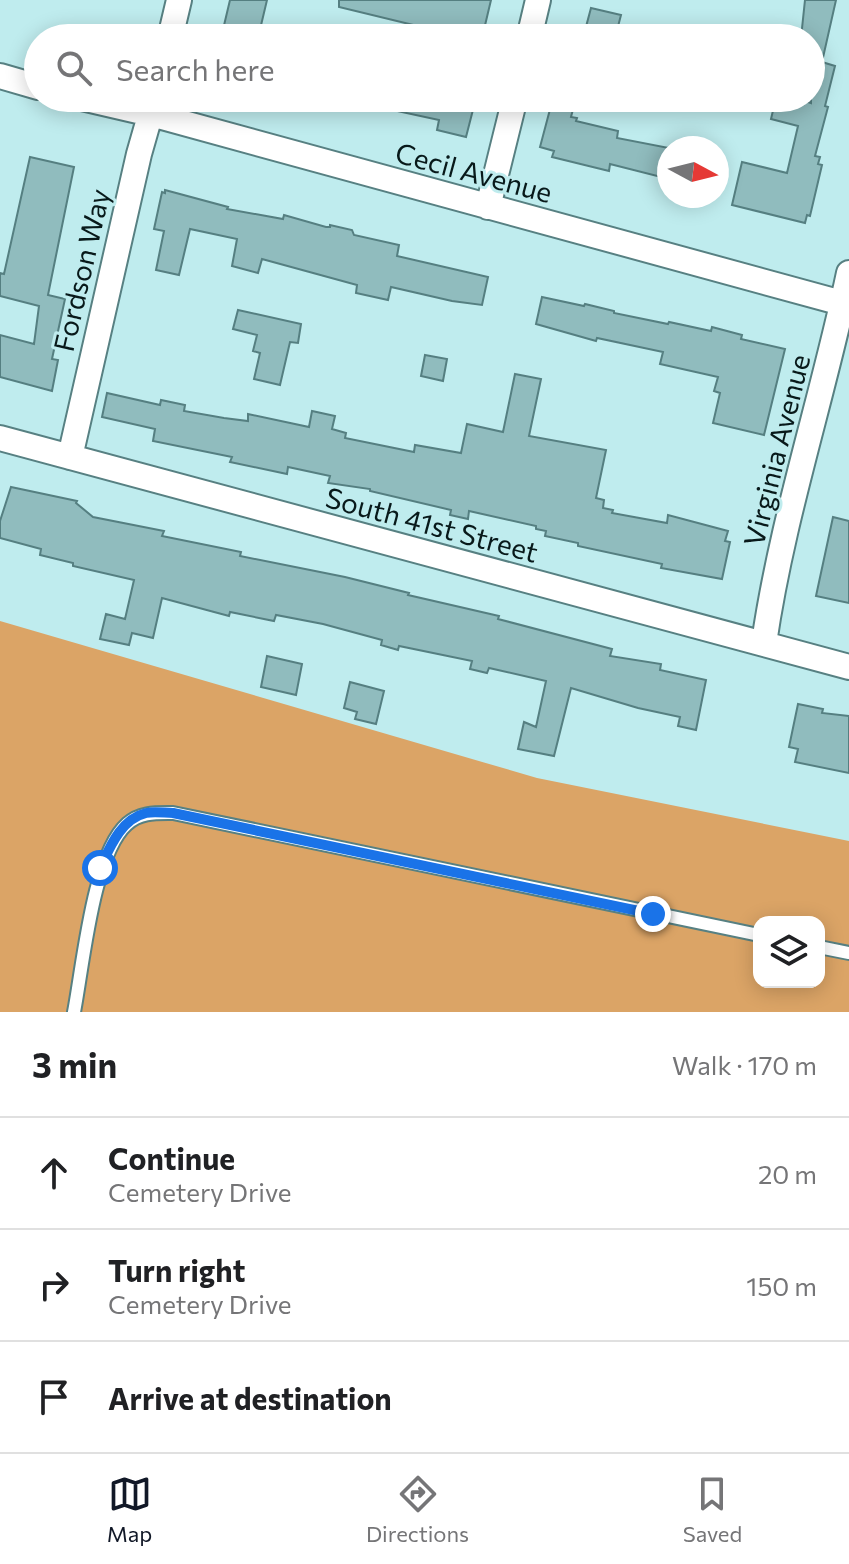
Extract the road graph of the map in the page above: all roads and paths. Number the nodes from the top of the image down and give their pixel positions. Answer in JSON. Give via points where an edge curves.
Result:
{"nodes":[{"id":1,"x":179,"y":0,"type":"edge"},
{"id":2,"x":538,"y":0,"type":"edge"},
{"id":3,"x":173,"y":24,"type":"edge"},
{"id":4,"x":532,"y":24,"type":"edge"},
{"id":5,"x":0,"y":76,"type":"edge"},
{"id":6,"x":24,"y":83,"type":"edge"},
{"id":7,"x":151,"y":112,"type":"edge"},
{"id":8,"x":173,"y":112,"type":"edge"},
{"id":9,"x":512,"y":112,"type":"edge"},
{"id":10,"x":488,"y":207,"type":"junction"},
{"id":11,"x":849,"y":273,"type":"edge"},
{"id":12,"x":846,"y":304,"type":"edge"},
{"id":13,"x":0,"y":438,"type":"edge"},
{"id":14,"x":70,"y":457,"type":"junction"},
{"id":15,"x":764,"y":643,"type":"junction"},
{"id":16,"x":849,"y":667,"type":"edge"},
{"id":17,"x":753,"y":934,"type":"edge"},
{"id":18,"x":825,"y":948,"type":"edge"},
{"id":19,"x":849,"y":953,"type":"edge"},
{"id":20,"x":74,"y":1012,"type":"edge"}],
"edges":[{"from":1,"to":3,"type":"street"},
{"from":2,"to":4,"type":"street"},
{"from":5,"to":6,"type":"street"},
{"from":7,"to":14,"type":"street","name":"Fordson Way"},
{"from":8,"to":10,"type":"street","name":"Cecil Avenue"},
{"from":9,"to":10,"type":"street"},
{"from":10,"to":12,"type":"street","name":"Cecil Avenue"},
{"from":11,"to":12,"type":"street","name":"Virginia Avenue"},
{"from":12,"to":15,"type":"street","name":"Virginia Avenue","via":[[771,595]]},
{"from":13,"to":14,"type":"street","name":"South 41st Street"},
{"from":14,"to":15,"type":"street","name":"South 41st Street"},
{"from":15,"to":16,"type":"street","name":"South 41st Street"},
{"from":17,"to":20,"type":"lane","via":[[173,813],[146,813],[127,823],[100,868]]},
{"from":18,"to":19,"type":"lane"}]}
